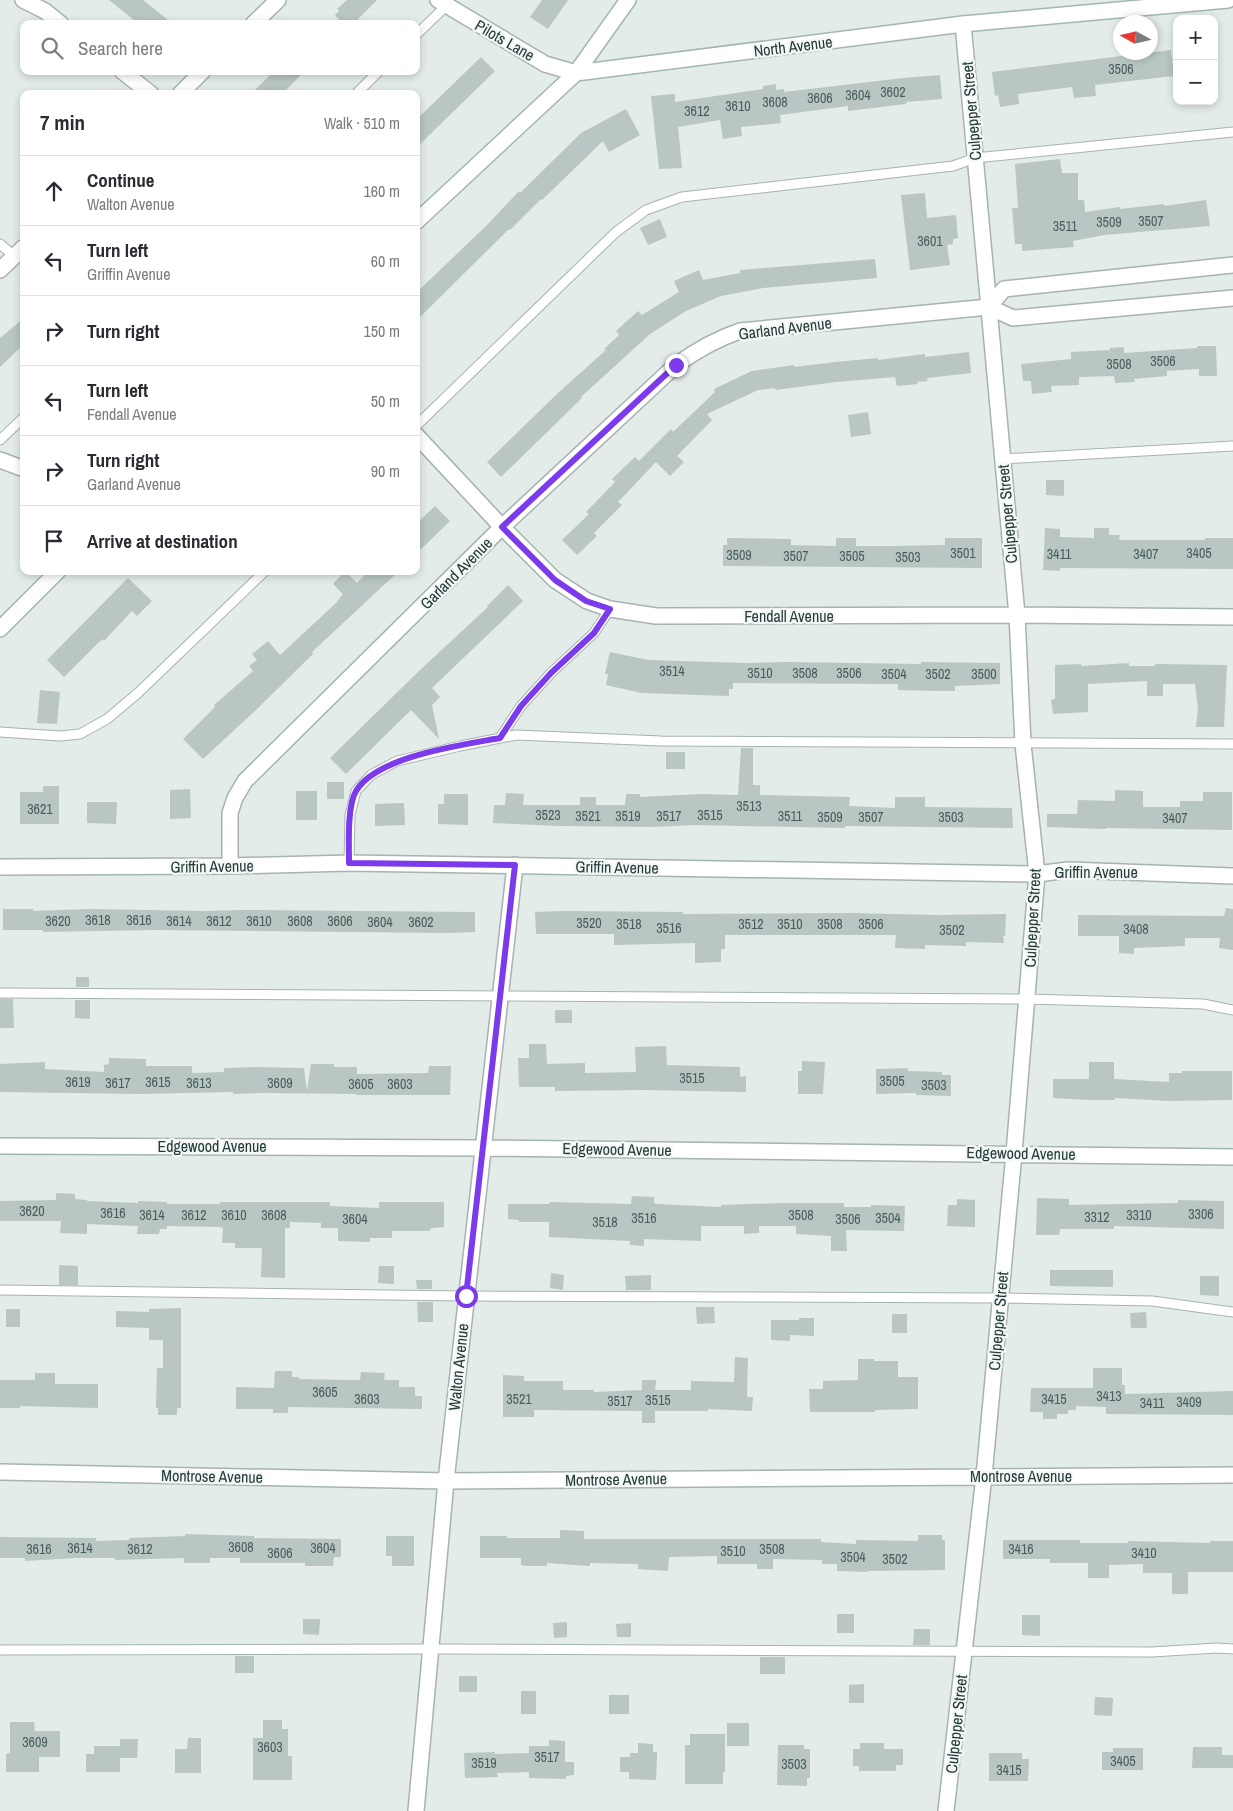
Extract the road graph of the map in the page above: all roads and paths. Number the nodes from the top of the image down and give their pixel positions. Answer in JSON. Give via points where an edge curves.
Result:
{"nodes":[{"id":1,"x":23,"y":0,"type":"edge"},
{"id":2,"x":278,"y":0,"type":"edge"},
{"id":3,"x":628,"y":0,"type":"edge"},
{"id":4,"x":1228,"y":0,"type":"edge"},
{"id":5,"x":442,"y":3,"type":"edge"},
{"id":6,"x":56,"y":20,"type":"edge"},
{"id":7,"x":257,"y":20,"type":"edge"},
{"id":8,"x":963,"y":24,"type":"junction"},
{"id":9,"x":420,"y":30,"type":"edge"},
{"id":10,"x":576,"y":73,"type":"junction"},
{"id":11,"x":127,"y":75,"type":"edge"},
{"id":12,"x":199,"y":75,"type":"edge"},
{"id":13,"x":375,"y":75,"type":"edge"},
{"id":14,"x":146,"y":90,"type":"edge"},
{"id":15,"x":184,"y":90,"type":"edge"},
{"id":16,"x":360,"y":90,"type":"edge"},
{"id":17,"x":1233,"y":132,"type":"edge"},
{"id":18,"x":975,"y":158,"type":"junction"},
{"id":19,"x":420,"y":218,"type":"edge"},
{"id":20,"x":0,"y":244,"type":"edge"},
{"id":21,"x":19,"y":251,"type":"edge"},
{"id":22,"x":1233,"y":265,"type":"edge"},
{"id":23,"x":0,"y":270,"type":"edge"},
{"id":24,"x":1233,"y":298,"type":"edge"},
{"id":25,"x":989,"y":307,"type":"junction"},
{"id":26,"x":20,"y":421,"type":"edge"},
{"id":27,"x":420,"y":422,"type":"edge"},
{"id":28,"x":420,"y":439,"type":"edge"},
{"id":29,"x":0,"y":440,"type":"edge"},
{"id":30,"x":1233,"y":446,"type":"edge"},
{"id":31,"x":1002,"y":459,"type":"junction"},
{"id":32,"x":0,"y":460,"type":"edge"},
{"id":33,"x":20,"y":468,"type":"edge"},
{"id":34,"x":502,"y":527,"type":"junction"},
{"id":35,"x":54,"y":575,"type":"edge"},
{"id":36,"x":261,"y":575,"type":"edge"},
{"id":37,"x":610,"y":609,"type":"junction"},
{"id":38,"x":1017,"y":615,"type":"junction"},
{"id":39,"x":1233,"y":617,"type":"edge"},
{"id":40,"x":0,"y":629,"type":"edge"},
{"id":41,"x":0,"y":732,"type":"edge"},
{"id":42,"x":500,"y":738,"type":"junction"},
{"id":43,"x":1023,"y":744,"type":"junction"},
{"id":44,"x":1233,"y":744,"type":"edge"},
{"id":45,"x":349,"y":863,"type":"junction"},
{"id":46,"x":515,"y":865,"type":"junction"},
{"id":47,"x":230,"y":866,"type":"junction"},
{"id":48,"x":0,"y":867,"type":"edge"},
{"id":49,"x":1037,"y":874,"type":"junction"},
{"id":50,"x":1233,"y":876,"type":"edge"},
{"id":51,"x":0,"y":993,"type":"edge"},
{"id":52,"x":500,"y":996,"type":"junction"},
{"id":53,"x":1027,"y":999,"type":"junction"},
{"id":54,"x":1233,"y":1010,"type":"edge"},
{"id":55,"x":0,"y":1146,"type":"edge"},
{"id":56,"x":483,"y":1148,"type":"junction"},
{"id":57,"x":1014,"y":1153,"type":"junction"},
{"id":58,"x":1233,"y":1157,"type":"edge"},
{"id":59,"x":0,"y":1290,"type":"edge"},
{"id":60,"x":466,"y":1296,"type":"junction"},
{"id":61,"x":1000,"y":1298,"type":"junction"},
{"id":62,"x":1233,"y":1312,"type":"edge"},
{"id":63,"x":0,"y":1472,"type":"edge"},
{"id":64,"x":1233,"y":1475,"type":"edge"},
{"id":65,"x":984,"y":1476,"type":"junction"},
{"id":66,"x":446,"y":1481,"type":"junction"},
{"id":67,"x":431,"y":1649,"type":"junction"},
{"id":68,"x":1233,"y":1649,"type":"edge"},
{"id":69,"x":0,"y":1650,"type":"edge"},
{"id":70,"x":964,"y":1652,"type":"junction"},
{"id":71,"x":416,"y":1811,"type":"edge"},
{"id":72,"x":946,"y":1811,"type":"edge"}],
"edges":[{"from":1,"to":6,"type":"street"},
{"from":2,"to":7,"type":"street"},
{"from":3,"to":10,"type":"street"},
{"from":4,"to":8,"type":"street","name":"North Avenue"},
{"from":5,"to":9,"type":"lane"},
{"from":5,"to":10,"type":"street","name":"Pilots Lane","via":[[545,64]]},
{"from":8,"to":10,"type":"street","name":"North Avenue"},
{"from":8,"to":18,"type":"street","name":"Culpepper Street"},
{"from":10,"to":19,"type":"street"},
{"from":11,"to":14,"type":"street"},
{"from":12,"to":15,"type":"street"},
{"from":13,"to":16,"type":"lane"},
{"from":17,"to":18,"type":"lane"},
{"from":18,"to":25,"type":"street","name":"Culpepper Street"},
{"from":18,"to":27,"type":"lane","via":[[953,166],[682,197],[646,210],[616,232]]},
{"from":20,"to":21,"type":"lane"},
{"from":21,"to":23,"type":"street"},
{"from":22,"to":25,"type":"street","via":[[1004,289]]},
{"from":24,"to":25,"type":"street","via":[[1013,318]]},
{"from":25,"to":31,"type":"street","name":"Culpepper Street"},
{"from":25,"to":34,"type":"street","name":"Garland Avenue","via":[[740,331],[720,338],[676,365]]},
{"from":26,"to":29,"type":"lane"},
{"from":28,"to":34,"type":"street","name":"Fendall Avenue"},
{"from":30,"to":31,"type":"lane"},
{"from":31,"to":38,"type":"street","name":"Culpepper Street"},
{"from":32,"to":33,"type":"street"},
{"from":34,"to":37,"type":"street","name":"Fendall Avenue","via":[[555,580],[586,601]]},
{"from":34,"to":47,"type":"street","name":"Garland Avenue","via":[[245,781],[230,813]]},
{"from":35,"to":40,"type":"street"},
{"from":36,"to":41,"type":"lane","via":[[138,694],[107,719],[80,734]]},
{"from":37,"to":38,"type":"street","name":"Fendall Avenue","via":[[656,616]]},
{"from":37,"to":42,"type":"lane","via":[[594,633],[521,706]]},
{"from":38,"to":39,"type":"street","name":"Fendall Avenue"},
{"from":38,"to":43,"type":"street","name":"Culpepper Street"},
{"from":42,"to":43,"type":"lane","via":[[516,735],[660,741]]},
{"from":42,"to":45,"type":"lane","via":[[397,761],[371,775],[356,791],[350,815]]},
{"from":43,"to":44,"type":"lane"},
{"from":43,"to":49,"type":"street","name":"Culpepper Street"},
{"from":45,"to":46,"type":"street","name":"Griffin Avenue"},
{"from":45,"to":47,"type":"street","name":"Griffin Avenue"},
{"from":46,"to":49,"type":"street","name":"Griffin Avenue"},
{"from":46,"to":52,"type":"street","name":"Walton Avenue"},
{"from":47,"to":48,"type":"street","name":"Griffin Avenue"},
{"from":49,"to":50,"type":"street","name":"Griffin Avenue","via":[[1068,870]]},
{"from":49,"to":53,"type":"street","name":"Culpepper Street"},
{"from":51,"to":52,"type":"lane"},
{"from":52,"to":53,"type":"lane"},
{"from":52,"to":56,"type":"street","name":"Walton Avenue"},
{"from":53,"to":54,"type":"lane","via":[[1194,1003]]},
{"from":53,"to":57,"type":"street","name":"Culpepper Street"},
{"from":55,"to":56,"type":"street","name":"Edgewood Avenue"},
{"from":56,"to":57,"type":"street","name":"Edgewood Avenue"},
{"from":56,"to":60,"type":"street","name":"Walton Avenue"},
{"from":57,"to":58,"type":"street","name":"Edgewood Avenue"},
{"from":57,"to":61,"type":"street","name":"Culpepper Street"},
{"from":59,"to":60,"type":"lane"},
{"from":60,"to":61,"type":"lane"},
{"from":60,"to":66,"type":"street","name":"Walton Avenue"},
{"from":61,"to":62,"type":"lane","via":[[1152,1301]]},
{"from":61,"to":65,"type":"street","name":"Culpepper Street"},
{"from":63,"to":66,"type":"street","name":"Montrose Avenue"},
{"from":64,"to":65,"type":"street","name":"Montrose Avenue"},
{"from":65,"to":66,"type":"street","name":"Montrose Avenue"},
{"from":65,"to":70,"type":"street","name":"Culpepper Street"},
{"from":66,"to":67,"type":"street","name":"Walton Avenue"},
{"from":67,"to":69,"type":"lane"},
{"from":67,"to":70,"type":"lane"},
{"from":67,"to":71,"type":"street","name":"Walton Avenue"},
{"from":68,"to":70,"type":"lane"},
{"from":70,"to":72,"type":"street","name":"Culpepper Street"}]}
